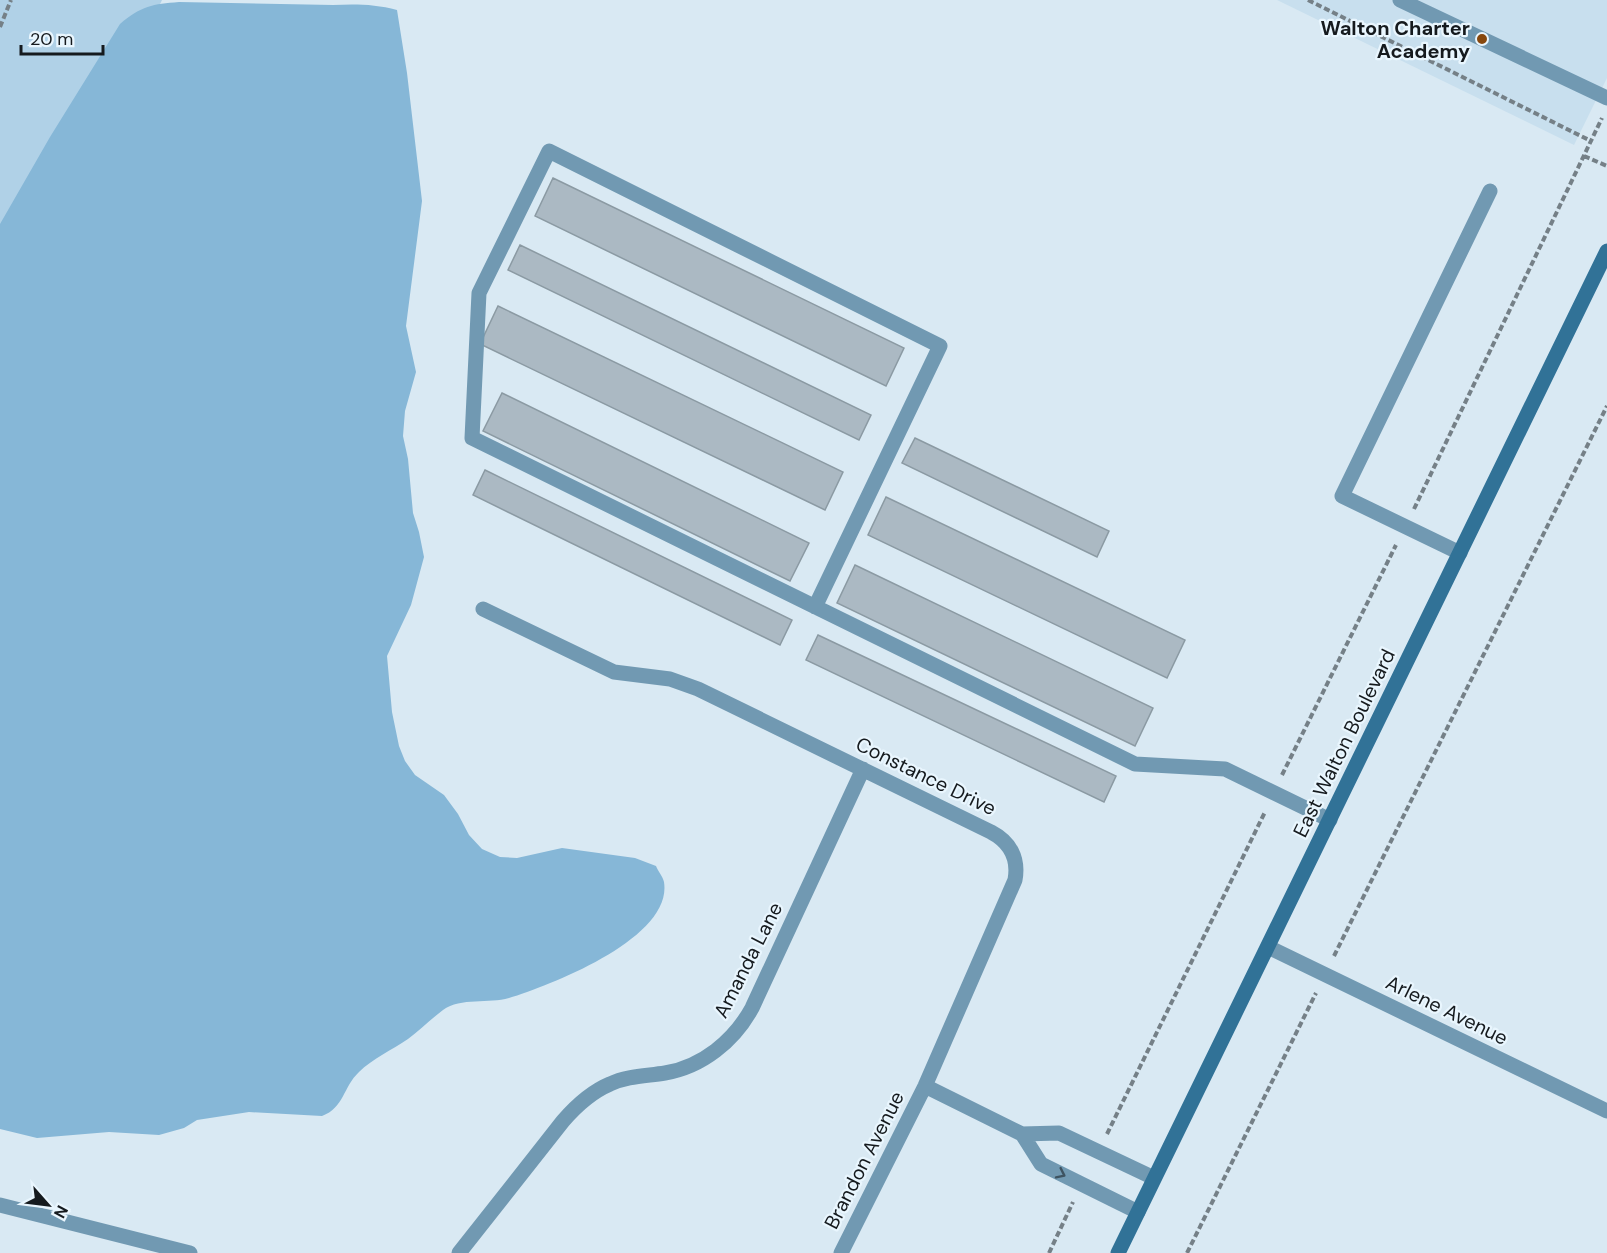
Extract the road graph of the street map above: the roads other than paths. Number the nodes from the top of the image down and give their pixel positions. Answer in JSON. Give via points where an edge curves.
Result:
{"nodes":[{"id":1,"x":1400,"y":0,"type":"edge"},
{"id":2,"x":1607,"y":98,"type":"edge"},
{"id":3,"x":1490,"y":191,"type":"dead end"},
{"id":4,"x":1607,"y":250,"type":"edge"},
{"id":5,"x":1460,"y":553,"type":"junction"},
{"id":6,"x":815,"y":607,"type":"junction"},
{"id":7,"x":483,"y":609,"type":"dead end"},
{"id":8,"x":863,"y":769,"type":"junction"},
{"id":9,"x":1330,"y":820,"type":"junction"},
{"id":10,"x":1268,"y":947,"type":"junction"},
{"id":11,"x":925,"y":1086,"type":"junction"},
{"id":12,"x":1607,"y":1111,"type":"edge"},
{"id":13,"x":1022,"y":1134,"type":"junction"},
{"id":14,"x":1154,"y":1178,"type":"junction"},
{"id":15,"x":0,"y":1205,"type":"edge"},
{"id":16,"x":1138,"y":1212,"type":"junction"},
{"id":17,"x":190,"y":1253,"type":"edge"},
{"id":18,"x":459,"y":1253,"type":"edge"},
{"id":19,"x":841,"y":1253,"type":"edge"},
{"id":20,"x":1118,"y":1253,"type":"edge"}],
"edges":[{"from":1,"to":2,"type":"street"},
{"from":3,"to":5,"type":"street","via":[[1342,496]]},
{"from":4,"to":5,"type":"main road","name":"East Walton Boulevard"},
{"from":5,"to":9,"type":"main road","name":"East Walton Boulevard"},
{"from":6,"to":6,"type":"street","via":[[472,438],[479,293],[549,151],[940,346]]},
{"from":6,"to":9,"type":"street","via":[[1135,764],[1225,769]]},
{"from":7,"to":8,"type":"street","name":"Constance Drive","via":[[614,672],[684,683]]},
{"from":8,"to":11,"type":"street","name":"Constance Drive","via":[[998,836],[1009,846],[1016,866],[1015,880]]},
{"from":8,"to":18,"type":"street","name":"Amanda Lane","via":[[752,1008],[737,1031],[717,1050],[681,1070],[625,1078],[592,1093],[563,1121]]},
{"from":9,"to":10,"type":"main road","name":"East Walton Boulevard"},
{"from":10,"to":12,"type":"street","name":"Arlene Avenue"},
{"from":10,"to":14,"type":"main road","name":"East Walton Boulevard"},
{"from":11,"to":13,"type":"street"},
{"from":11,"to":19,"type":"street","name":"Brandon Avenue"},
{"from":13,"to":14,"type":"street","via":[[1059,1133]]},
{"from":13,"to":16,"type":"street","one_way":true,"via":[[1041,1164]]},
{"from":14,"to":16,"type":"main road","name":"East Walton Boulevard"},
{"from":15,"to":17,"type":"street"},
{"from":16,"to":20,"type":"main road","name":"East Walton Boulevard"}]}
